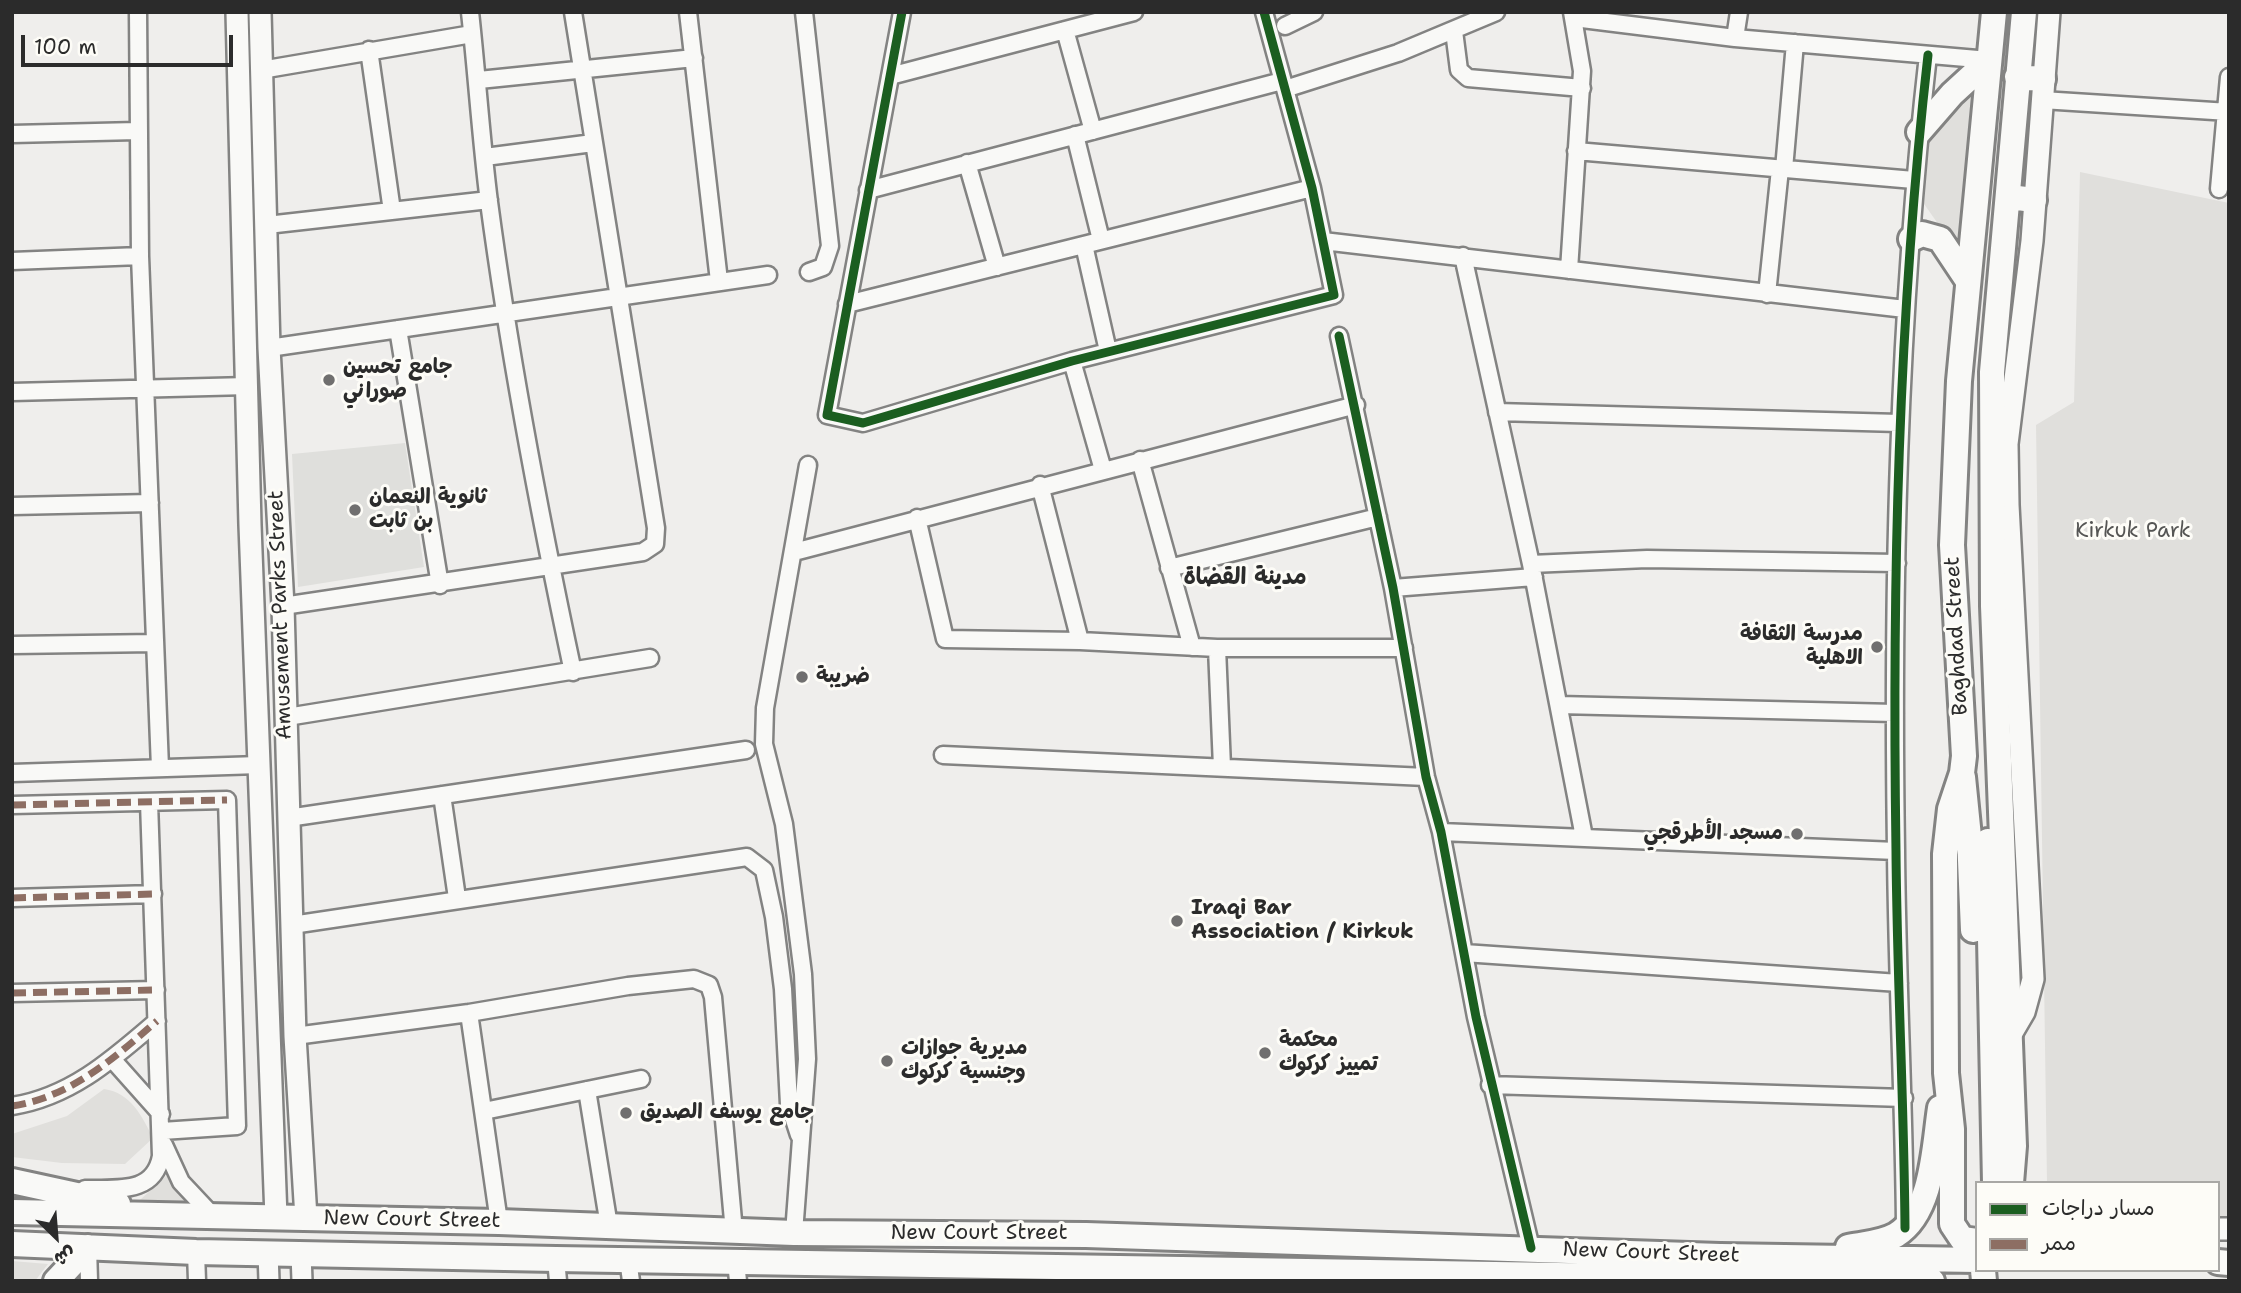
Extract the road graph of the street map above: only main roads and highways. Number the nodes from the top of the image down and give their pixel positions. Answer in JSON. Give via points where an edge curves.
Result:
{"nodes":[{"id":1,"x":237,"y":12,"type":"edge"},
{"id":2,"x":260,"y":12,"type":"edge"},
{"id":3,"x":1994,"y":12,"type":"edge"},
{"id":4,"x":2024,"y":12,"type":"edge"},
{"id":5,"x":2049,"y":12,"type":"edge"},
{"id":6,"x":1989,"y":60,"type":"junction"},
{"id":7,"x":2017,"y":77,"type":"junction"},
{"id":8,"x":2043,"y":89,"type":"junction"},
{"id":9,"x":1919,"y":132,"type":"road end"},
{"id":10,"x":2009,"y":197,"type":"junction"},
{"id":11,"x":2034,"y":200,"type":"junction"},
{"id":12,"x":1911,"y":239,"type":"road end"},
{"id":13,"x":1968,"y":281,"type":"junction"},
{"id":14,"x":278,"y":522,"type":"junction"},
{"id":15,"x":250,"y":525,"type":"junction"},
{"id":16,"x":2005,"y":631,"type":"junction"},
{"id":17,"x":1998,"y":717,"type":"junction"},
{"id":18,"x":1962,"y":773,"type":"junction"},
{"id":19,"x":2010,"y":1036,"type":"junction"},
{"id":20,"x":1946,"y":1073,"type":"junction"},
{"id":21,"x":2014,"y":1146,"type":"junction"},
{"id":22,"x":12,"y":1181,"type":"edge"},
{"id":23,"x":1981,"y":1181,"type":"edge"},
{"id":24,"x":1995,"y":1181,"type":"edge"},
{"id":25,"x":2011,"y":1181,"type":"edge"},
{"id":26,"x":2023,"y":1181,"type":"edge"},
{"id":27,"x":12,"y":1212,"type":"edge"},
{"id":28,"x":166,"y":1215,"type":"junction"},
{"id":29,"x":276,"y":1217,"type":"junction"},
{"id":30,"x":306,"y":1218,"type":"junction"},
{"id":31,"x":1975,"y":1241,"type":"edge"},
{"id":32,"x":12,"y":1244,"type":"edge"},
{"id":33,"x":88,"y":1247,"type":"junction"},
{"id":34,"x":1975,"y":1260,"type":"edge"},
{"id":35,"x":557,"y":1270,"type":"edge"},
{"id":36,"x":629,"y":1270,"type":"edge"},
{"id":37,"x":737,"y":1271,"type":"edge"},
{"id":38,"x":860,"y":1272,"type":"edge"},
{"id":39,"x":974,"y":1272,"type":"edge"},
{"id":40,"x":1790,"y":1272,"type":"edge"},
{"id":41,"x":1670,"y":1278,"type":"edge"},
{"id":42,"x":56,"y":1281,"type":"edge"},
{"id":43,"x":1932,"y":1281,"type":"edge"}],
"edges":[{"from":1,"to":15,"type":"main road","name":"Amusement Parks Street"},
{"from":2,"to":14,"type":"main road","name":"Amusement Parks Street"},
{"from":3,"to":6,"type":"main road","name":"Baghdad Street"},
{"from":4,"to":7,"type":"main road","name":"Baghdad Street"},
{"from":5,"to":8,"type":"main road"},
{"from":6,"to":9,"type":"main road"},
{"from":6,"to":13,"type":"main road","name":"Baghdad Street"},
{"from":7,"to":8,"type":"main road"},
{"from":7,"to":10,"type":"main road","name":"Baghdad Street"},
{"from":8,"to":11,"type":"main road"},
{"from":10,"to":11,"type":"main road"},
{"from":10,"to":16,"type":"main road","name":"Baghdad Street","via":[[1992,372]]},
{"from":11,"to":16,"type":"main road","via":[[2007,444]]},
{"from":12,"to":13,"type":"main road","via":[[1923,234],[1940,239]]},
{"from":13,"to":18,"type":"main road","name":"Baghdad Street","via":[[1952,545]]},
{"from":14,"to":15,"type":"main road"},
{"from":14,"to":30,"type":"main road","name":"Amusement Parks Street","via":[[295,1035]]},
{"from":15,"to":29,"type":"main road","name":"Amusement Parks Street"},
{"from":16,"to":17,"type":"main road","name":"Baghdad Street"},
{"from":16,"to":19,"type":"main road","via":[[2033,979],[2024,1012]]},
{"from":17,"to":19,"type":"main road","name":"Baghdad Street"},
{"from":17,"to":24,"type":"main road","via":[[1986,783]]},
{"from":18,"to":20,"type":"main road","name":"Baghdad Street","via":[[1950,809],[1945,854]]},
{"from":18,"to":23,"type":"main road","via":[[1969,837]]},
{"from":19,"to":21,"type":"main road","name":"Baghdad Street"},
{"from":20,"to":31,"type":"main road","name":"Baghdad Street","via":[[1952,1129],[1952,1224],[1962,1239]]},
{"from":20,"to":40,"type":"main road","via":[[1915,1216],[1885,1240]]},
{"from":21,"to":25,"type":"main road","name":"Baghdad Street"},
{"from":21,"to":26,"type":"main road"},
{"from":22,"to":28,"type":"main road"},
{"from":27,"to":28,"type":"main road","name":"New Court Street"},
{"from":28,"to":29,"type":"main road","name":"New Court Street"},
{"from":29,"to":30,"type":"main road","name":"New Court Street"},
{"from":30,"to":40,"type":"main road","name":"New Court Street","via":[[1531,1248]]},
{"from":32,"to":33,"type":"main road","name":"New Court Street"},
{"from":33,"to":35,"type":"main road","name":"New Court Street","via":[[301,1253]]},
{"from":33,"to":42,"type":"main road"},
{"from":34,"to":40,"type":"main road","name":"New Court Street"},
{"from":35,"to":36,"type":"main road","name":"New Court Street"},
{"from":36,"to":37,"type":"main road","name":"New Court Street"},
{"from":37,"to":38,"type":"main road","name":"New Court Street"},
{"from":38,"to":39,"type":"main road","name":"New Court Street"},
{"from":39,"to":41,"type":"main road","name":"New Court Street"},
{"from":40,"to":41,"type":"main road","name":"New Court Street"},
{"from":40,"to":43,"type":"main road","name":"New Court Street"}]}
